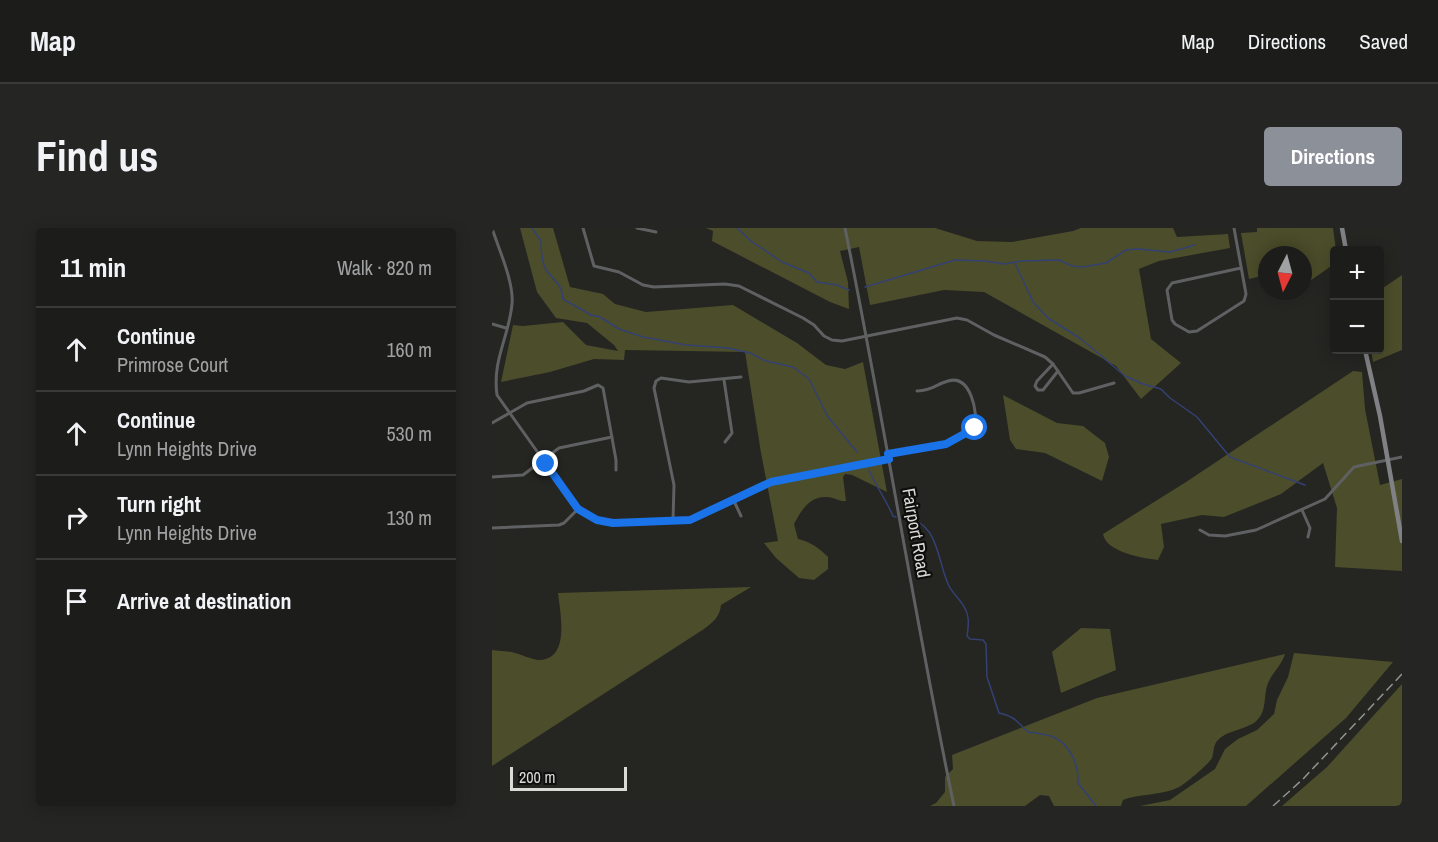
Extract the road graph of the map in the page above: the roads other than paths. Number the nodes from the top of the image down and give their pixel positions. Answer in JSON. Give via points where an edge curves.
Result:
{"nodes":[{"id":1,"x":492,"y":228,"type":"edge"},
{"id":2,"x":583,"y":228,"type":"edge"},
{"id":3,"x":638,"y":228,"type":"edge"},
{"id":4,"x":844,"y":228,"type":"edge"},
{"id":5,"x":1234,"y":228,"type":"edge"},
{"id":6,"x":1342,"y":228,"type":"edge"},
{"id":7,"x":656,"y":232,"type":"dead end"},
{"id":8,"x":1345,"y":246,"type":"edge"},
{"id":9,"x":1241,"y":268,"type":"junction"},
{"id":10,"x":492,"y":324,"type":"edge"},
{"id":11,"x":506,"y":328,"type":"junction"},
{"id":12,"x":865,"y":336,"type":"junction"},
{"id":13,"x":1366,"y":354,"type":"edge"},
{"id":14,"x":1053,"y":364,"type":"junction"},
{"id":15,"x":1058,"y":371,"type":"junction"},
{"id":16,"x":493,"y":372,"type":"edge"},
{"id":17,"x":741,"y":377,"type":"dead end"},
{"id":18,"x":724,"y":380,"type":"junction"},
{"id":19,"x":1114,"y":383,"type":"dead end"},
{"id":20,"x":916,"y":391,"type":"dead end"},
{"id":21,"x":508,"y":413,"type":"junction"},
{"id":22,"x":492,"y":423,"type":"edge"},
{"id":23,"x":612,"y":437,"type":"junction"},
{"id":24,"x":725,"y":442,"type":"dead end"},
{"id":25,"x":888,"y":454,"type":"junction"},
{"id":26,"x":1402,"y":457,"type":"edge"},
{"id":27,"x":889,"y":459,"type":"junction"},
{"id":28,"x":543,"y":460,"type":"junction"},
{"id":29,"x":1388,"y":460,"type":"junction"},
{"id":30,"x":616,"y":470,"type":"dead end"},
{"id":31,"x":492,"y":477,"type":"edge"},
{"id":32,"x":734,"y":501,"type":"junction"},
{"id":33,"x":578,"y":509,"type":"junction"},
{"id":34,"x":1302,"y":510,"type":"junction"},
{"id":35,"x":741,"y":516,"type":"dead end"},
{"id":36,"x":673,"y":521,"type":"junction"},
{"id":37,"x":492,"y":528,"type":"edge"},
{"id":38,"x":1200,"y":530,"type":"dead end"},
{"id":39,"x":1308,"y":537,"type":"dead end"},
{"id":40,"x":1402,"y":541,"type":"edge"},
{"id":41,"x":954,"y":806,"type":"edge"}],
"edges":[{"from":1,"to":11,"type":"street","via":[[512,291]]},
{"from":2,"to":12,"type":"street","via":[[591,262],[599,269],[619,272],[654,287],[739,285],[803,318],[832,340]]},
{"from":3,"to":7,"type":"street"},
{"from":4,"to":12,"type":"street","name":"Fairport Road"},
{"from":5,"to":9,"type":"street"},
{"from":6,"to":8,"type":"main road"},
{"from":9,"to":9,"type":"street","via":[[1172,283],[1167,290],[1175,324],[1189,332],[1197,331],[1244,301]]},
{"from":10,"to":11,"type":"street"},
{"from":11,"to":16,"type":"street"},
{"from":12,"to":14,"type":"street","via":[[957,318]]},
{"from":12,"to":25,"type":"street","name":"Fairport Road"},
{"from":13,"to":29,"type":"main road"},
{"from":14,"to":15,"type":"street"},
{"from":14,"to":15,"type":"street","via":[[1037,381],[1038,390],[1043,390]]},
{"from":15,"to":19,"type":"street","via":[[1073,393]]},
{"from":16,"to":21,"type":"street","via":[[497,395]]},
{"from":17,"to":18,"type":"street"},
{"from":18,"to":24,"type":"street","via":[[732,433]]},
{"from":18,"to":36,"type":"street","via":[[656,381],[654,388],[674,485]]},
{"from":20,"to":25,"type":"street","via":[[930,390],[953,380],[967,387],[975,428],[946,444]]},
{"from":21,"to":22,"type":"street"},
{"from":21,"to":23,"type":"street","via":[[527,402],[598,385],[603,388]]},
{"from":21,"to":28,"type":"street"},
{"from":23,"to":28,"type":"street","via":[[559,448]]},
{"from":23,"to":30,"type":"street"},
{"from":25,"to":27,"type":"street","name":"Fairport Road"},
{"from":26,"to":29,"type":"street"},
{"from":27,"to":32,"type":"street","via":[[782,478]]},
{"from":27,"to":41,"type":"street","name":"Fairport Road"},
{"from":28,"to":31,"type":"street","via":[[523,475]]},
{"from":28,"to":33,"type":"street"},
{"from":29,"to":34,"type":"street","via":[[1354,467],[1327,497]]},
{"from":29,"to":40,"type":"main road"},
{"from":32,"to":35,"type":"street"},
{"from":32,"to":36,"type":"street","via":[[699,518]]},
{"from":33,"to":36,"type":"street","via":[[605,522]]},
{"from":33,"to":37,"type":"street","via":[[564,524]]},
{"from":34,"to":38,"type":"street","via":[[1240,534],[1209,535]]},
{"from":34,"to":39,"type":"street","via":[[1310,528]]}]}
